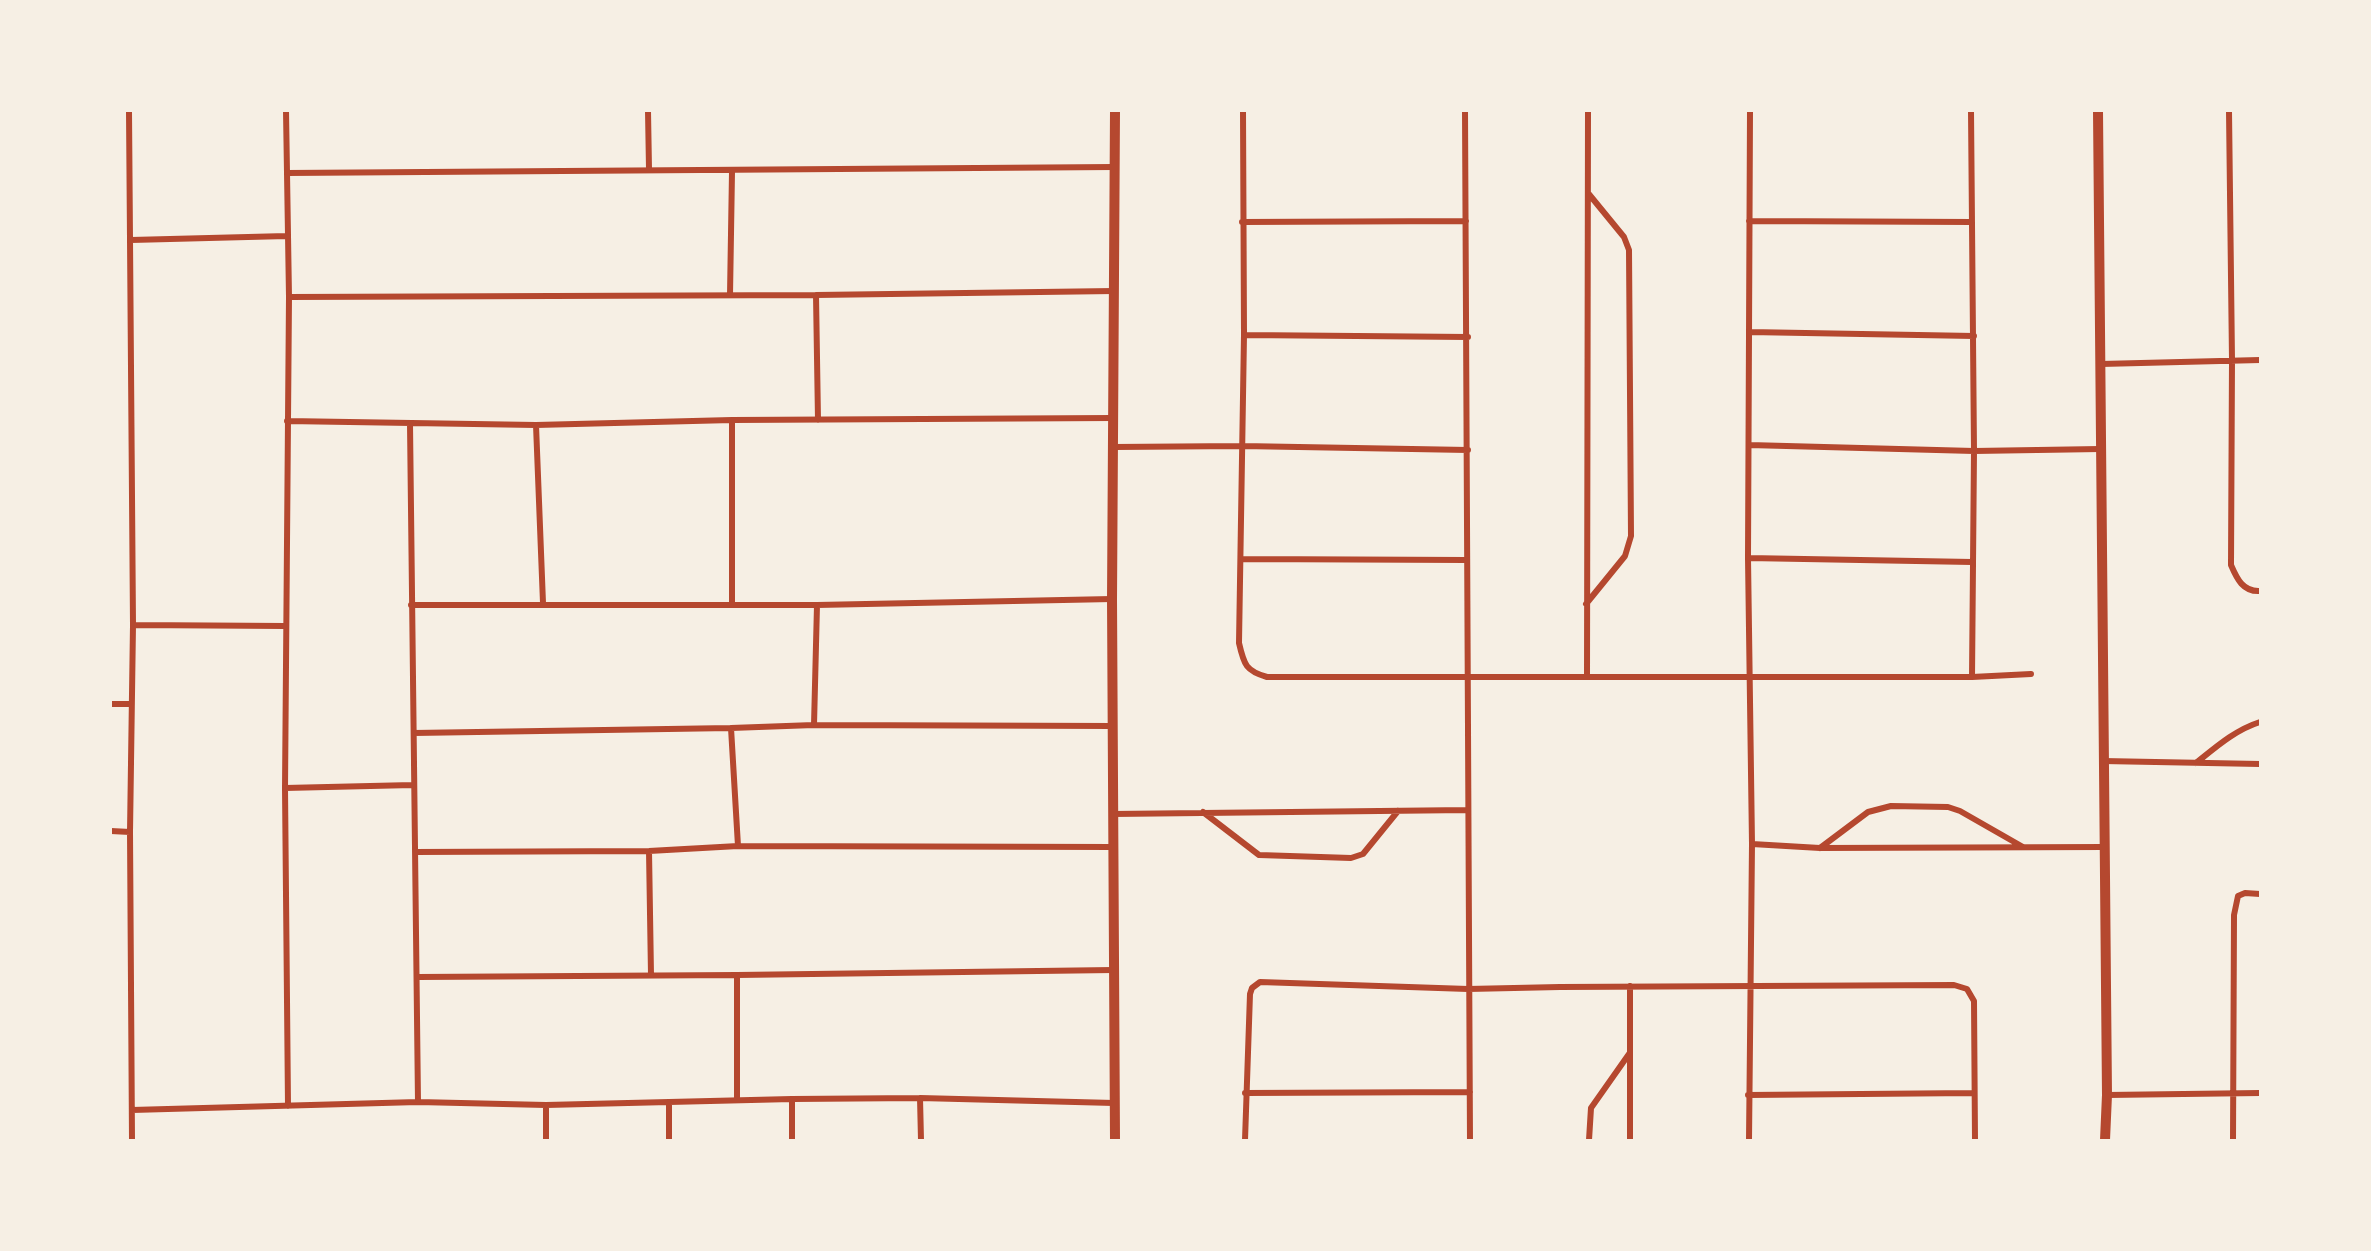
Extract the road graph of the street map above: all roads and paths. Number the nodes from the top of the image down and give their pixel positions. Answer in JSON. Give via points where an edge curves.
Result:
{"nodes":[{"id":1,"x":129,"y":111,"type":"edge"},
{"id":2,"x":286,"y":111,"type":"edge"},
{"id":3,"x":648,"y":111,"type":"edge"},
{"id":4,"x":1115,"y":111,"type":"edge"},
{"id":5,"x":1243,"y":111,"type":"edge"},
{"id":6,"x":1465,"y":111,"type":"edge"},
{"id":7,"x":1588,"y":111,"type":"edge"},
{"id":8,"x":1750,"y":111,"type":"edge"},
{"id":9,"x":1971,"y":111,"type":"edge"},
{"id":10,"x":2098,"y":111,"type":"edge"},
{"id":11,"x":2229,"y":111,"type":"edge"},
{"id":12,"x":1114,"y":167,"type":"junction"},
{"id":13,"x":649,"y":169,"type":"junction"},
{"id":14,"x":732,"y":172,"type":"junction"},
{"id":15,"x":287,"y":173,"type":"junction"},
{"id":16,"x":1587,"y":192,"type":"junction"},
{"id":17,"x":1466,"y":221,"type":"junction"},
{"id":18,"x":1749,"y":221,"type":"junction"},
{"id":19,"x":1242,"y":222,"type":"junction"},
{"id":20,"x":1972,"y":222,"type":"junction"},
{"id":21,"x":287,"y":236,"type":"junction"},
{"id":22,"x":131,"y":240,"type":"junction"},
{"id":23,"x":1114,"y":291,"type":"junction"},
{"id":24,"x":730,"y":295,"type":"junction"},
{"id":25,"x":816,"y":295,"type":"junction"},
{"id":26,"x":289,"y":297,"type":"junction"},
{"id":27,"x":1749,"y":332,"type":"junction"},
{"id":28,"x":1244,"y":335,"type":"junction"},
{"id":29,"x":1974,"y":336,"type":"junction"},
{"id":30,"x":1467,"y":337,"type":"junction"},
{"id":31,"x":2232,"y":360,"type":"junction"},
{"id":32,"x":2260,"y":360,"type":"edge"},
{"id":33,"x":2101,"y":364,"type":"junction"},
{"id":34,"x":1113,"y":418,"type":"junction"},
{"id":35,"x":732,"y":420,"type":"junction"},
{"id":36,"x":818,"y":420,"type":"junction"},
{"id":37,"x":287,"y":421,"type":"junction"},
{"id":38,"x":410,"y":424,"type":"junction"},
{"id":39,"x":536,"y":425,"type":"junction"},
{"id":40,"x":1749,"y":445,"type":"junction"},
{"id":41,"x":1242,"y":446,"type":"junction"},
{"id":42,"x":1114,"y":447,"type":"junction"},
{"id":43,"x":2100,"y":449,"type":"junction"},
{"id":44,"x":1468,"y":450,"type":"junction"},
{"id":45,"x":1974,"y":451,"type":"junction"},
{"id":46,"x":1748,"y":558,"type":"junction"},
{"id":47,"x":1242,"y":559,"type":"junction"},
{"id":48,"x":1466,"y":560,"type":"junction"},
{"id":49,"x":1972,"y":562,"type":"junction"},
{"id":50,"x":2260,"y":591,"type":"edge"},
{"id":51,"x":1112,"y":599,"type":"junction"},
{"id":52,"x":543,"y":603,"type":"junction"},
{"id":53,"x":732,"y":604,"type":"junction"},
{"id":54,"x":1586,"y":604,"type":"junction"},
{"id":55,"x":411,"y":605,"type":"junction"},
{"id":56,"x":817,"y":605,"type":"junction"},
{"id":57,"x":133,"y":625,"type":"junction"},
{"id":58,"x":285,"y":626,"type":"junction"},
{"id":59,"x":2031,"y":674,"type":"dead end"},
{"id":60,"x":1587,"y":675,"type":"junction"},
{"id":61,"x":1469,"y":676,"type":"junction"},
{"id":62,"x":1751,"y":677,"type":"junction"},
{"id":63,"x":1972,"y":677,"type":"junction"},
{"id":64,"x":111,"y":704,"type":"edge"},
{"id":65,"x":131,"y":704,"type":"junction"},
{"id":66,"x":2260,"y":722,"type":"edge"},
{"id":67,"x":814,"y":725,"type":"junction"},
{"id":68,"x":1113,"y":726,"type":"junction"},
{"id":69,"x":731,"y":728,"type":"junction"},
{"id":70,"x":414,"y":733,"type":"junction"},
{"id":71,"x":2103,"y":761,"type":"junction"},
{"id":72,"x":2196,"y":764,"type":"junction"},
{"id":73,"x":2260,"y":764,"type":"edge"},
{"id":74,"x":413,"y":785,"type":"junction"},
{"id":75,"x":285,"y":788,"type":"junction"},
{"id":76,"x":1468,"y":810,"type":"junction"},
{"id":77,"x":1203,"y":812,"type":"junction"},
{"id":78,"x":1398,"y":812,"type":"junction"},
{"id":79,"x":1113,"y":814,"type":"junction"},
{"id":80,"x":111,"y":831,"type":"edge"},
{"id":81,"x":130,"y":832,"type":"junction"},
{"id":82,"x":1752,"y":844,"type":"junction"},
{"id":83,"x":738,"y":846,"type":"junction"},
{"id":84,"x":2024,"y":847,"type":"junction"},
{"id":85,"x":2104,"y":847,"type":"junction"},
{"id":86,"x":1112,"y":848,"type":"junction"},
{"id":87,"x":1820,"y":848,"type":"junction"},
{"id":88,"x":649,"y":851,"type":"junction"},
{"id":89,"x":415,"y":852,"type":"junction"},
{"id":90,"x":2260,"y":894,"type":"edge"},
{"id":91,"x":1113,"y":970,"type":"junction"},
{"id":92,"x":651,"y":975,"type":"junction"},
{"id":93,"x":737,"y":975,"type":"junction"},
{"id":94,"x":418,"y":977,"type":"junction"},
{"id":95,"x":1630,"y":986,"type":"junction"},
{"id":96,"x":1750,"y":986,"type":"junction"},
{"id":97,"x":1468,"y":989,"type":"junction"},
{"id":98,"x":1629,"y":1053,"type":"junction"},
{"id":99,"x":1470,"y":1092,"type":"junction"},
{"id":100,"x":1245,"y":1093,"type":"junction"},
{"id":101,"x":1974,"y":1093,"type":"junction"},
{"id":102,"x":2233,"y":1093,"type":"junction"},
{"id":103,"x":2260,"y":1093,"type":"edge"},
{"id":104,"x":1748,"y":1095,"type":"junction"},
{"id":105,"x":2107,"y":1095,"type":"junction"},
{"id":106,"x":920,"y":1098,"type":"junction"},
{"id":107,"x":792,"y":1099,"type":"junction"},
{"id":108,"x":737,"y":1100,"type":"junction"},
{"id":109,"x":418,"y":1102,"type":"junction"},
{"id":110,"x":669,"y":1102,"type":"junction"},
{"id":111,"x":1114,"y":1102,"type":"junction"},
{"id":112,"x":546,"y":1105,"type":"junction"},
{"id":113,"x":288,"y":1106,"type":"junction"},
{"id":114,"x":132,"y":1110,"type":"junction"},
{"id":115,"x":132,"y":1140,"type":"edge"},
{"id":116,"x":546,"y":1140,"type":"edge"},
{"id":117,"x":669,"y":1140,"type":"edge"},
{"id":118,"x":792,"y":1140,"type":"edge"},
{"id":119,"x":921,"y":1140,"type":"edge"},
{"id":120,"x":1115,"y":1140,"type":"edge"},
{"id":121,"x":1245,"y":1140,"type":"edge"},
{"id":122,"x":1470,"y":1140,"type":"edge"},
{"id":123,"x":1589,"y":1140,"type":"edge"},
{"id":124,"x":1630,"y":1140,"type":"edge"},
{"id":125,"x":1749,"y":1140,"type":"edge"},
{"id":126,"x":1976,"y":1140,"type":"edge"},
{"id":127,"x":2105,"y":1140,"type":"edge"},
{"id":128,"x":2233,"y":1140,"type":"edge"}],
"edges":[{"from":1,"to":22,"type":"street"},
{"from":2,"to":15,"type":"street"},
{"from":3,"to":13,"type":"street"},
{"from":4,"to":12,"type":"street"},
{"from":5,"to":19,"type":"street"},
{"from":6,"to":17,"type":"street"},
{"from":7,"to":16,"type":"street"},
{"from":8,"to":18,"type":"street"},
{"from":9,"to":20,"type":"street"},
{"from":10,"to":33,"type":"street"},
{"from":11,"to":31,"type":"street"},
{"from":12,"to":14,"type":"street"},
{"from":12,"to":23,"type":"street"},
{"from":13,"to":14,"type":"street"},
{"from":13,"to":15,"type":"street"},
{"from":14,"to":24,"type":"street"},
{"from":15,"to":21,"type":"street"},
{"from":16,"to":54,"type":"street"},
{"from":16,"to":54,"type":"street","via":[[1624,237],[1629,250],[1631,536],[1625,556]]},
{"from":17,"to":19,"type":"street"},
{"from":17,"to":30,"type":"street"},
{"from":18,"to":20,"type":"street"},
{"from":18,"to":27,"type":"street"},
{"from":19,"to":28,"type":"street"},
{"from":20,"to":29,"type":"street"},
{"from":21,"to":22,"type":"street"},
{"from":21,"to":26,"type":"street"},
{"from":22,"to":57,"type":"street"},
{"from":23,"to":25,"type":"street"},
{"from":23,"to":34,"type":"street"},
{"from":24,"to":25,"type":"street"},
{"from":24,"to":26,"type":"street"},
{"from":25,"to":36,"type":"street"},
{"from":26,"to":37,"type":"street"},
{"from":27,"to":29,"type":"street"},
{"from":27,"to":40,"type":"street"},
{"from":28,"to":30,"type":"street"},
{"from":28,"to":41,"type":"street"},
{"from":29,"to":45,"type":"street"},
{"from":30,"to":44,"type":"street"},
{"from":31,"to":32,"type":"street"},
{"from":31,"to":33,"type":"street"},
{"from":31,"to":50,"type":"street","via":[[2231,565],[2242,585]]},
{"from":33,"to":43,"type":"street"},
{"from":34,"to":36,"type":"street"},
{"from":34,"to":42,"type":"street"},
{"from":35,"to":36,"type":"street"},
{"from":35,"to":39,"type":"street"},
{"from":35,"to":53,"type":"street"},
{"from":37,"to":38,"type":"street"},
{"from":37,"to":58,"type":"street"},
{"from":38,"to":39,"type":"street"},
{"from":38,"to":55,"type":"street"},
{"from":39,"to":52,"type":"street"},
{"from":40,"to":45,"type":"street"},
{"from":40,"to":46,"type":"street"},
{"from":41,"to":42,"type":"street"},
{"from":41,"to":44,"type":"street"},
{"from":41,"to":47,"type":"street"},
{"from":42,"to":51,"type":"street"},
{"from":43,"to":45,"type":"street"},
{"from":43,"to":71,"type":"street"},
{"from":44,"to":48,"type":"street"},
{"from":45,"to":49,"type":"street"},
{"from":46,"to":49,"type":"street"},
{"from":46,"to":62,"type":"street"},
{"from":47,"to":48,"type":"street"},
{"from":47,"to":61,"type":"street","via":[[1239,643],[1242,659],[1253,673],[1267,677]]},
{"from":48,"to":61,"type":"street"},
{"from":49,"to":63,"type":"street"},
{"from":51,"to":56,"type":"street"},
{"from":51,"to":68,"type":"street"},
{"from":52,"to":53,"type":"street"},
{"from":52,"to":55,"type":"street"},
{"from":53,"to":56,"type":"street"},
{"from":54,"to":60,"type":"street"},
{"from":55,"to":70,"type":"street"},
{"from":56,"to":67,"type":"street"},
{"from":57,"to":58,"type":"street"},
{"from":57,"to":65,"type":"street"},
{"from":58,"to":75,"type":"street"},
{"from":59,"to":63,"type":"street"},
{"from":60,"to":61,"type":"street"},
{"from":60,"to":62,"type":"street"},
{"from":61,"to":76,"type":"street"},
{"from":62,"to":63,"type":"street"},
{"from":62,"to":82,"type":"street"},
{"from":64,"to":65,"type":"street"},
{"from":65,"to":81,"type":"street"},
{"from":66,"to":72,"type":"street","via":[[2225,739]]},
{"from":67,"to":68,"type":"street"},
{"from":67,"to":69,"type":"street"},
{"from":68,"to":79,"type":"street"},
{"from":69,"to":70,"type":"street"},
{"from":69,"to":83,"type":"street"},
{"from":70,"to":74,"type":"street"},
{"from":71,"to":72,"type":"street"},
{"from":71,"to":85,"type":"street"},
{"from":72,"to":73,"type":"street"},
{"from":74,"to":75,"type":"street"},
{"from":74,"to":89,"type":"street"},
{"from":75,"to":113,"type":"street"},
{"from":76,"to":78,"type":"street"},
{"from":76,"to":97,"type":"street"},
{"from":77,"to":78,"type":"street"},
{"from":77,"to":78,"type":"street","via":[[1259,855],[1351,858],[1363,854]]},
{"from":77,"to":79,"type":"street"},
{"from":79,"to":86,"type":"street"},
{"from":80,"to":81,"type":"street"},
{"from":81,"to":114,"type":"street"},
{"from":82,"to":87,"type":"street"},
{"from":82,"to":96,"type":"street"},
{"from":83,"to":86,"type":"street"},
{"from":83,"to":88,"type":"street"},
{"from":84,"to":85,"type":"street"},
{"from":84,"to":87,"type":"street"},
{"from":84,"to":87,"type":"street","via":[[1948,807],[1891,806],[1868,812]]},
{"from":85,"to":105,"type":"street"},
{"from":86,"to":91,"type":"street"},
{"from":88,"to":89,"type":"street"},
{"from":88,"to":92,"type":"street"},
{"from":89,"to":94,"type":"street"},
{"from":90,"to":102,"type":"street","via":[[2245,893],[2237,899],[2234,915]]},
{"from":91,"to":93,"type":"street"},
{"from":91,"to":111,"type":"street"},
{"from":92,"to":93,"type":"street"},
{"from":92,"to":94,"type":"street"},
{"from":93,"to":108,"type":"street"},
{"from":94,"to":109,"type":"street"},
{"from":95,"to":96,"type":"street"},
{"from":95,"to":97,"type":"street"},
{"from":95,"to":98,"type":"street"},
{"from":96,"to":101,"type":"street","via":[[1954,985],[1967,989],[1975,1013]]},
{"from":96,"to":104,"type":"street"},
{"from":97,"to":99,"type":"street"},
{"from":97,"to":100,"type":"street","via":[[1257,983],[1250,994]]},
{"from":98,"to":123,"type":"street","via":[[1591,1108]]},
{"from":98,"to":124,"type":"street"},
{"from":99,"to":100,"type":"street"},
{"from":99,"to":122,"type":"street"},
{"from":100,"to":121,"type":"street"},
{"from":101,"to":104,"type":"street"},
{"from":101,"to":126,"type":"street"},
{"from":102,"to":103,"type":"street"},
{"from":102,"to":105,"type":"street"},
{"from":102,"to":128,"type":"street"},
{"from":104,"to":125,"type":"street"},
{"from":105,"to":127,"type":"street"},
{"from":106,"to":107,"type":"street"},
{"from":106,"to":111,"type":"street"},
{"from":106,"to":119,"type":"street"},
{"from":107,"to":108,"type":"street"},
{"from":107,"to":118,"type":"street"},
{"from":108,"to":110,"type":"street"},
{"from":109,"to":112,"type":"street"},
{"from":109,"to":113,"type":"street"},
{"from":110,"to":112,"type":"street"},
{"from":110,"to":117,"type":"street"},
{"from":111,"to":120,"type":"street"},
{"from":112,"to":116,"type":"street"},
{"from":113,"to":114,"type":"street"},
{"from":114,"to":115,"type":"street"}]}
